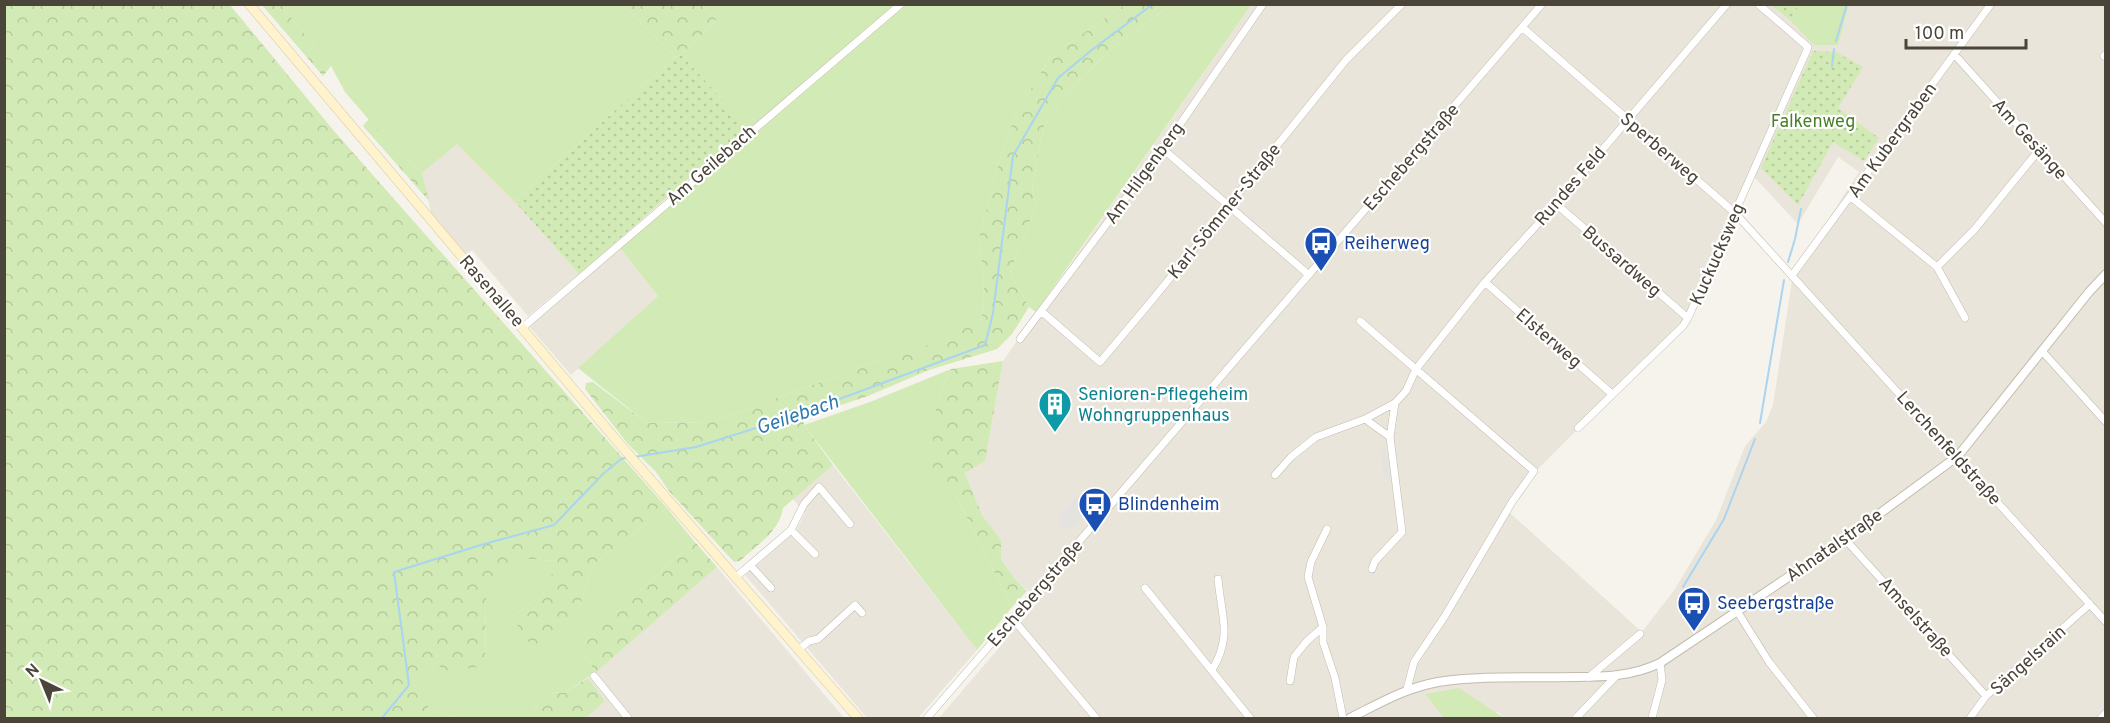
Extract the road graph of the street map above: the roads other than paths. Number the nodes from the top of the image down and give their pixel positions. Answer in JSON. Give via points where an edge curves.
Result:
{"nodes":[{"id":1,"x":249,"y":4,"type":"edge"},
{"id":2,"x":901,"y":4,"type":"edge"},
{"id":3,"x":1263,"y":4,"type":"edge"},
{"id":4,"x":1402,"y":4,"type":"edge"},
{"id":5,"x":1542,"y":4,"type":"edge"},
{"id":6,"x":1727,"y":4,"type":"edge"},
{"id":7,"x":1758,"y":4,"type":"edge"},
{"id":8,"x":1991,"y":4,"type":"edge"},
{"id":9,"x":1522,"y":27,"type":"junction"},
{"id":10,"x":1954,"y":54,"type":"junction"},
{"id":11,"x":1627,"y":119,"type":"junction"},
{"id":12,"x":1163,"y":149,"type":"junction"},
{"id":13,"x":2039,"y":150,"type":"junction"},
{"id":14,"x":1851,"y":197,"type":"junction"},
{"id":15,"x":1228,"y":204,"type":"junction"},
{"id":16,"x":1556,"y":204,"type":"junction"},
{"id":17,"x":1735,"y":213,"type":"junction"},
{"id":18,"x":2106,"y":224,"type":"edge"},
{"id":19,"x":1937,"y":267,"type":"junction"},
{"id":20,"x":1793,"y":274,"type":"junction"},
{"id":21,"x":2106,"y":274,"type":"edge"},
{"id":22,"x":1309,"y":275,"type":"junction"},
{"id":23,"x":1485,"y":282,"type":"junction"},
{"id":24,"x":1041,"y":311,"type":"junction"},
{"id":25,"x":1689,"y":318,"type":"junction"},
{"id":26,"x":1965,"y":318,"type":"dead end"},
{"id":27,"x":1360,"y":321,"type":"dead end"},
{"id":28,"x":523,"y":327,"type":"junction"},
{"id":29,"x":1020,"y":339,"type":"dead end"},
{"id":30,"x":2042,"y":351,"type":"junction"},
{"id":31,"x":1416,"y":369,"type":"junction"},
{"id":32,"x":1612,"y":394,"type":"junction"},
{"id":33,"x":1395,"y":403,"type":"junction"},
{"id":34,"x":1365,"y":419,"type":"junction"},
{"id":35,"x":2106,"y":422,"type":"edge"},
{"id":36,"x":1578,"y":428,"type":"dead end"},
{"id":37,"x":1390,"y":437,"type":"junction"},
{"id":38,"x":1958,"y":456,"type":"junction"},
{"id":39,"x":1275,"y":475,"type":"dead end"},
{"id":40,"x":850,"y":524,"type":"dead end"},
{"id":41,"x":1327,"y":529,"type":"dead end"},
{"id":42,"x":791,"y":530,"type":"junction"},
{"id":43,"x":1845,"y":539,"type":"junction"},
{"id":44,"x":815,"y":554,"type":"dead end"},
{"id":45,"x":750,"y":565,"type":"junction"},
{"id":46,"x":1372,"y":569,"type":"dead end"},
{"id":47,"x":736,"y":577,"type":"junction"},
{"id":48,"x":1218,"y":579,"type":"dead end"},
{"id":49,"x":771,"y":588,"type":"dead end"},
{"id":50,"x":1145,"y":588,"type":"dead end"},
{"id":51,"x":2090,"y":604,"type":"junction"},
{"id":52,"x":1737,"y":611,"type":"junction"},
{"id":53,"x":862,"y":612,"type":"dead end"},
{"id":54,"x":1013,"y":619,"type":"junction"},
{"id":55,"x":2106,"y":622,"type":"edge"},
{"id":56,"x":1323,"y":627,"type":"junction"},
{"id":57,"x":1640,"y":634,"type":"dead end"},
{"id":58,"x":798,"y":650,"type":"junction"},
{"id":59,"x":1660,"y":663,"type":"junction"},
{"id":60,"x":1212,"y":670,"type":"junction"},
{"id":61,"x":594,"y":676,"type":"dead end"},
{"id":62,"x":1616,"y":676,"type":"junction"},
{"id":63,"x":1589,"y":677,"type":"junction"},
{"id":64,"x":1290,"y":681,"type":"dead end"},
{"id":65,"x":1407,"y":689,"type":"junction"},
{"id":66,"x":1986,"y":696,"type":"junction"},
{"id":67,"x":2106,"y":713,"type":"edge"},
{"id":68,"x":628,"y":718,"type":"edge"},
{"id":69,"x":858,"y":718,"type":"edge"},
{"id":70,"x":927,"y":718,"type":"edge"},
{"id":71,"x":1096,"y":718,"type":"edge"},
{"id":72,"x":1250,"y":718,"type":"edge"},
{"id":73,"x":1343,"y":718,"type":"edge"},
{"id":74,"x":1350,"y":718,"type":"edge"},
{"id":75,"x":1576,"y":718,"type":"edge"},
{"id":76,"x":1652,"y":718,"type":"edge"},
{"id":77,"x":1813,"y":718,"type":"edge"},
{"id":78,"x":1970,"y":718,"type":"edge"},
{"id":79,"x":2101,"y":718,"type":"edge"}],
"edges":[{"from":1,"to":28,"type":"main road","name":"Rasenallee"},
{"from":2,"to":28,"type":"street","name":"Am Geilebach"},
{"from":3,"to":12,"type":"street","name":"Am Hilgenberg"},
{"from":4,"to":15,"type":"street","name":"Karl-Sömmer-Straße","via":[[1346,60]]},
{"from":5,"to":9,"type":"street","name":"Eschebergstraße"},
{"from":6,"to":11,"type":"street","name":"Rundes Feld"},
{"from":7,"to":17,"type":"street","name":"Kuckucksweg","via":[[1808,46]]},
{"from":8,"to":10,"type":"street","name":"Am Kubergraben"},
{"from":9,"to":11,"type":"street","name":"Sperberweg"},
{"from":9,"to":22,"type":"street","name":"Eschebergstraße"},
{"from":10,"to":13,"type":"street","name":"Am Gesänge"},
{"from":10,"to":14,"type":"street","name":"Am Kubergraben"},
{"from":11,"to":16,"type":"street","name":"Rundes Feld"},
{"from":11,"to":17,"type":"street","name":"Sperberweg"},
{"from":12,"to":15,"type":"street"},
{"from":12,"to":24,"type":"street","name":"Am Hilgenberg"},
{"from":13,"to":18,"type":"street","name":"Am Gesänge"},
{"from":13,"to":19,"type":"street","via":[[1974,230]]},
{"from":14,"to":19,"type":"street"},
{"from":14,"to":20,"type":"street","name":"Am Kubergraben"},
{"from":15,"to":22,"type":"street"},
{"from":15,"to":24,"type":"street","name":"Karl-Sömmer-Straße","via":[[1100,362]]},
{"from":16,"to":23,"type":"street","name":"Rundes Feld"},
{"from":16,"to":25,"type":"street","name":"Bussardweg"},
{"from":17,"to":20,"type":"street","name":"Sperberweg"},
{"from":17,"to":25,"type":"street","name":"Kuckucksweg"},
{"from":19,"to":26,"type":"street"},
{"from":20,"to":38,"type":"street","name":"Lerchenfeldstraße"},
{"from":21,"to":30,"type":"street","name":"Ahnatalstraße"},
{"from":22,"to":54,"type":"street","name":"Eschebergstraße"},
{"from":23,"to":31,"type":"street","name":"Rundes Feld"},
{"from":23,"to":32,"type":"street","name":"Elsterweg"},
{"from":24,"to":29,"type":"street","name":"Am Hilgenberg"},
{"from":25,"to":32,"type":"street","name":"Kuckucksweg"},
{"from":27,"to":31,"type":"street"},
{"from":28,"to":47,"type":"main road","name":"Rasenallee"},
{"from":30,"to":35,"type":"street"},
{"from":30,"to":38,"type":"street","name":"Ahnatalstraße"},
{"from":31,"to":33,"type":"street","name":"Rundes Feld","via":[[1406,391]]},
{"from":31,"to":65,"type":"street","via":[[1534,471],[1414,662]]},
{"from":32,"to":36,"type":"street","name":"Kuckucksweg"},
{"from":33,"to":34,"type":"street"},
{"from":33,"to":37,"type":"street"},
{"from":34,"to":37,"type":"street"},
{"from":34,"to":39,"type":"street","via":[[1316,437],[1290,457]]},
{"from":37,"to":46,"type":"street","via":[[1402,532]]},
{"from":38,"to":43,"type":"street","name":"Ahnatalstraße"},
{"from":38,"to":51,"type":"street","name":"Lerchenfeldstraße"},
{"from":40,"to":42,"type":"street","via":[[819,487],[804,504]]},
{"from":41,"to":56,"type":"street","via":[[1308,577]]},
{"from":42,"to":44,"type":"street"},
{"from":42,"to":45,"type":"street"},
{"from":43,"to":52,"type":"street","name":"Ahnatalstraße"},
{"from":43,"to":66,"type":"street","name":"Amselstraße"},
{"from":45,"to":47,"type":"street"},
{"from":45,"to":49,"type":"street"},
{"from":47,"to":58,"type":"main road","name":"Rasenallee"},
{"from":48,"to":60,"type":"street","via":[[1225,628],[1221,655]]},
{"from":50,"to":60,"type":"street"},
{"from":51,"to":55,"type":"street","name":"Lerchenfeldstraße"},
{"from":51,"to":66,"type":"street","name":"Sängelsrain"},
{"from":52,"to":59,"type":"street","name":"Ahnatalstraße"},
{"from":52,"to":77,"type":"street","via":[[1769,662]]},
{"from":53,"to":58,"type":"street","via":[[855,605],[818,639]]},
{"from":54,"to":70,"type":"street","name":"Eschebergstraße"},
{"from":54,"to":71,"type":"street"},
{"from":56,"to":64,"type":"street","via":[[1294,657]]},
{"from":56,"to":73,"type":"street","via":[[1323,642]]},
{"from":57,"to":63,"type":"street"},
{"from":58,"to":69,"type":"main road","name":"Rasenallee"},
{"from":59,"to":62,"type":"street","name":"Ahnatalstraße"},
{"from":59,"to":76,"type":"street","via":[[1662,680]]},
{"from":60,"to":72,"type":"street"},
{"from":61,"to":68,"type":"street"},
{"from":62,"to":63,"type":"street","name":"Ahnatalstraße"},
{"from":62,"to":75,"type":"street"},
{"from":63,"to":65,"type":"street","name":"Ahnatalstraße","via":[[1469,679]]},
{"from":65,"to":74,"type":"street","name":"Ahnatalstraße"},
{"from":66,"to":78,"type":"street","name":"Sängelsrain"},
{"from":67,"to":79,"type":"street"}]}
